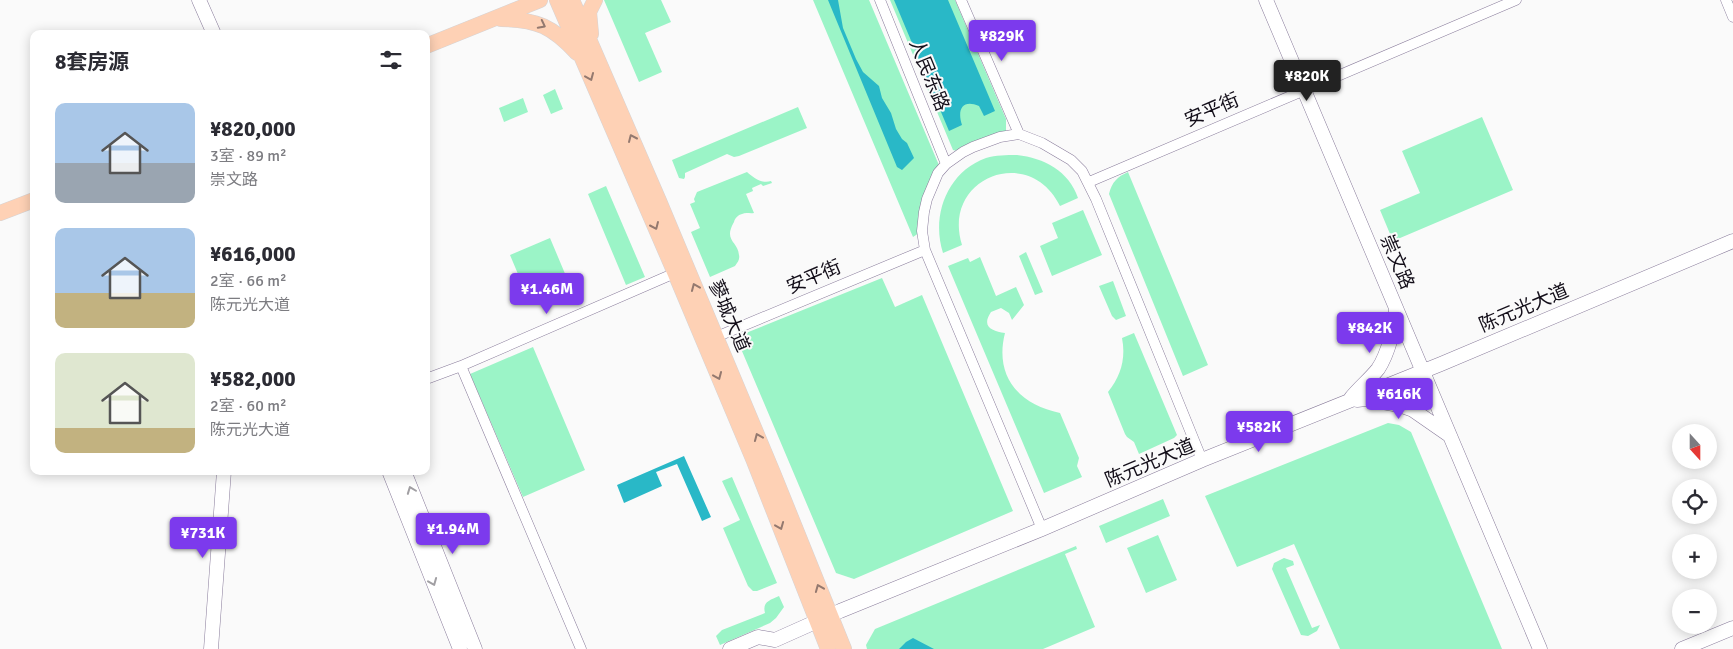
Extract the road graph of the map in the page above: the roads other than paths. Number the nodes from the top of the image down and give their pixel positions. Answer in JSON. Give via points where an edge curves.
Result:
{"nodes":[{"id":1,"x":200,"y":0,"type":"edge"},
{"id":2,"x":512,"y":0,"type":"edge"},
{"id":3,"x":540,"y":0,"type":"edge"},
{"id":4,"x":558,"y":0,"type":"edge"},
{"id":5,"x":572,"y":0,"type":"edge"},
{"id":6,"x":594,"y":0,"type":"edge"},
{"id":7,"x":880,"y":0,"type":"edge"},
{"id":8,"x":961,"y":0,"type":"edge"},
{"id":9,"x":1266,"y":0,"type":"edge"},
{"id":10,"x":1516,"y":0,"type":"edge"},
{"id":11,"x":1726,"y":0,"type":"edge"},
{"id":12,"x":1733,"y":17,"type":"edge"},
{"id":13,"x":494,"y":18,"type":"junction"},
{"id":14,"x":212,"y":30,"type":"edge"},
{"id":15,"x":430,"y":44,"type":"edge"},
{"id":16,"x":588,"y":55,"type":"junction"},
{"id":17,"x":1304,"y":90,"type":"junction"},
{"id":18,"x":1019,"y":134,"type":"junction"},
{"id":19,"x":946,"y":164,"type":"junction"},
{"id":20,"x":1089,"y":182,"type":"junction"},
{"id":21,"x":30,"y":202,"type":"edge"},
{"id":22,"x":0,"y":213,"type":"edge"},
{"id":23,"x":1733,"y":242,"type":"edge"},
{"id":24,"x":925,"y":250,"type":"junction"},
{"id":25,"x":676,"y":273,"type":"junction"},
{"id":26,"x":1396,"y":307,"type":"junction"},
{"id":27,"x":716,"y":337,"type":"junction"},
{"id":28,"x":461,"y":366,"type":"junction"},
{"id":29,"x":1423,"y":371,"type":"junction"},
{"id":30,"x":430,"y":378,"type":"edge"},
{"id":31,"x":1349,"y":401,"type":"junction"},
{"id":32,"x":1449,"y":435,"type":"junction"},
{"id":33,"x":1202,"y":460,"type":"junction"},
{"id":34,"x":224,"y":475,"type":"edge"},
{"id":35,"x":391,"y":475,"type":"edge"},
{"id":36,"x":406,"y":475,"type":"edge"},
{"id":37,"x":1042,"y":529,"type":"junction"},
{"id":38,"x":823,"y":618,"type":"junction"},
{"id":39,"x":1733,"y":628,"type":"edge"},
{"id":40,"x":774,"y":644,"type":"edge"},
{"id":41,"x":211,"y":649,"type":"edge"},
{"id":42,"x":460,"y":649,"type":"edge"},
{"id":43,"x":475,"y":649,"type":"edge"},
{"id":44,"x":581,"y":649,"type":"edge"},
{"id":45,"x":730,"y":649,"type":"edge"},
{"id":46,"x":828,"y":649,"type":"edge"},
{"id":47,"x":844,"y":649,"type":"edge"},
{"id":48,"x":1540,"y":649,"type":"edge"},
{"id":49,"x":1682,"y":649,"type":"edge"}],
"edges":[{"from":1,"to":14,"type":"main road"},
{"from":2,"to":13,"type":"main road"},
{"from":3,"to":13,"type":"main road"},
{"from":4,"to":16,"type":"main road","name":"蓼城大道"},
{"from":5,"to":16,"type":"main road","name":"蓼城大道"},
{"from":6,"to":16,"type":"main road","via":[[589,12]]},
{"from":7,"to":19,"type":"street","name":"人民东路"},
{"from":8,"to":18,"type":"street"},
{"from":9,"to":17,"type":"main road","name":"崇文路"},
{"from":10,"to":17,"type":"street","name":"安平街"},
{"from":11,"to":12,"type":"street"},
{"from":13,"to":15,"type":"main road"},
{"from":13,"to":16,"type":"main road","one_way":true,"via":[[527,20],[543,25]]},
{"from":16,"to":25,"type":"main road","name":"蓼城大道","one_way":true},
{"from":27,"to":16,"type":"main road","name":"蓼城大道","one_way":true},
{"from":17,"to":20,"type":"street","name":"安平街"},
{"from":17,"to":26,"type":"main road","name":"崇文路"},
{"from":18,"to":19,"type":"street","via":[[973,147]]},
{"from":18,"to":20,"type":"street","via":[[1070,160]]},
{"from":19,"to":24,"type":"street","via":[[938,173],[927,199],[922,231]]},
{"from":20,"to":33,"type":"street"},
{"from":21,"to":22,"type":"main road"},
{"from":23,"to":29,"type":"main road","name":"陈元光大道"},
{"from":24,"to":27,"type":"street","name":"安平街"},
{"from":24,"to":37,"type":"street"},
{"from":25,"to":28,"type":"street"},
{"from":25,"to":38,"type":"main road","name":"蓼城大道","one_way":true,"via":[[802,580]]},
{"from":26,"to":29,"type":"main road","name":"崇文路"},
{"from":26,"to":31,"type":"main road","via":[[1382,361]]},
{"from":38,"to":27,"type":"main road","name":"蓼城大道","one_way":true,"via":[[773,473]]},
{"from":28,"to":30,"type":"street"},
{"from":28,"to":44,"type":"street"},
{"from":29,"to":31,"type":"main road","name":"陈元光大道"},
{"from":29,"to":32,"type":"main road","name":"崇文路"},
{"from":31,"to":32,"type":"main road","via":[[1366,399],[1406,407]]},
{"from":31,"to":33,"type":"main road","name":"陈元光大道"},
{"from":32,"to":48,"type":"main road","name":"崇文路"},
{"from":33,"to":37,"type":"main road","name":"陈元光大道"},
{"from":34,"to":41,"type":"main road"},
{"from":35,"to":42,"type":"main road","one_way":true},
{"from":43,"to":36,"type":"main road","one_way":true},
{"from":37,"to":38,"type":"main road","name":"陈元光大道"},
{"from":38,"to":40,"type":"main road","name":"陈元光大道"},
{"from":38,"to":46,"type":"main road","name":"蓼城大道"},
{"from":38,"to":47,"type":"main road","name":"蓼城大道"},
{"from":39,"to":49,"type":"main road"},
{"from":40,"to":45,"type":"main road","name":"陈元光大道","via":[[758,637]]}]}
